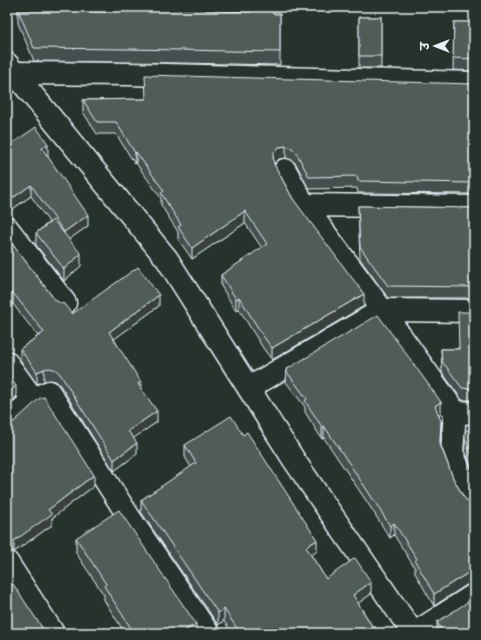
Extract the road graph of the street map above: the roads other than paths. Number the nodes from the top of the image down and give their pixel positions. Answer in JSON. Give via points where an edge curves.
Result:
{"nodes":[{"id":1,"x":11,"y":69,"type":"edge"},
{"id":2,"x":474,"y":83,"type":"edge"},
{"id":3,"x":285,"y":170,"type":"dead end"},
{"id":4,"x":304,"y":205,"type":"junction"},
{"id":5,"x":474,"y":207,"type":"edge"},
{"id":6,"x":7,"y":228,"type":"edge"},
{"id":7,"x":65,"y":303,"type":"edge"},
{"id":8,"x":382,"y":310,"type":"junction"},
{"id":9,"x":474,"y":310,"type":"edge"},
{"id":10,"x":7,"y":363,"type":"edge"},
{"id":11,"x":249,"y":388,"type":"junction"},
{"id":12,"x":33,"y":399,"type":"junction"},
{"id":13,"x":465,"y":413,"type":"edge"},
{"id":14,"x":7,"y":423,"type":"edge"},
{"id":15,"x":474,"y":502,"type":"edge"},
{"id":16,"x":7,"y":562,"type":"edge"},
{"id":17,"x":474,"y":596,"type":"edge"},
{"id":18,"x":53,"y":633,"type":"edge"},
{"id":19,"x":208,"y":633,"type":"edge"},
{"id":20,"x":414,"y":633,"type":"edge"}],
"edges":[{"from":1,"to":2,"type":"street"},
{"from":1,"to":11,"type":"street","via":[[167,259]]},
{"from":3,"to":4,"type":"street"},
{"from":4,"to":5,"type":"street"},
{"from":4,"to":8,"type":"street"},
{"from":6,"to":7,"type":"street"},
{"from":8,"to":9,"type":"street"},
{"from":8,"to":11,"type":"street"},
{"from":8,"to":13,"type":"street"},
{"from":10,"to":12,"type":"street"},
{"from":11,"to":20,"type":"street","via":[[294,460]]},
{"from":12,"to":14,"type":"street"},
{"from":12,"to":19,"type":"street","via":[[49,392]]},
{"from":13,"to":15,"type":"street","via":[[452,452]]},
{"from":16,"to":18,"type":"street"},
{"from":17,"to":20,"type":"street"}]}
